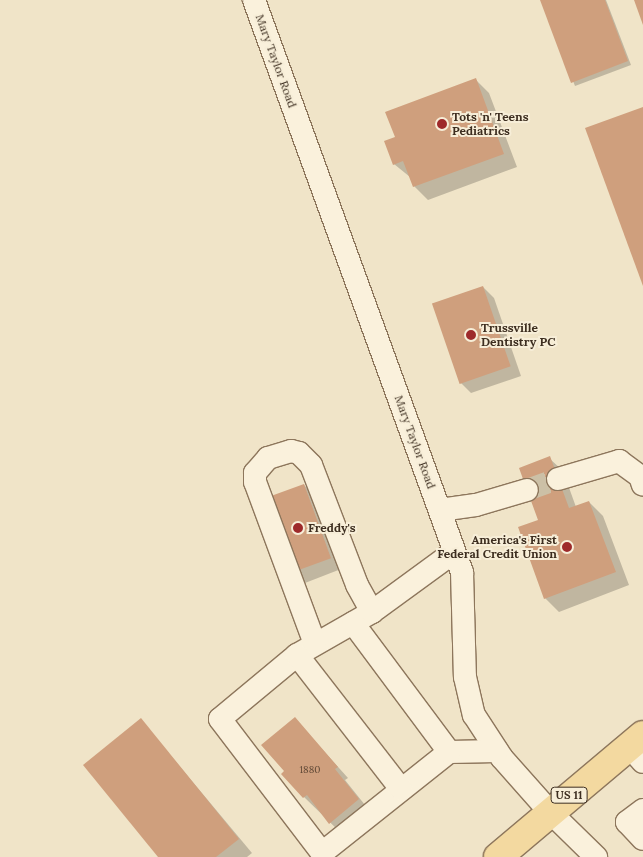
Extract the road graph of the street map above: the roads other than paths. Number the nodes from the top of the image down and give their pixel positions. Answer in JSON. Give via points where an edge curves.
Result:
{"nodes":[{"id":1,"x":254,"y":0,"type":"edge"},
{"id":2,"x":558,"y":479,"type":"tunnel mouth"},
{"id":3,"x":643,"y":485,"type":"edge"},
{"id":4,"x":527,"y":490,"type":"tunnel mouth"},
{"id":5,"x":440,"y":510,"type":"junction"},
{"id":6,"x":454,"y":552,"type":"junction"},
{"id":7,"x":362,"y":618,"type":"junction"},
{"id":8,"x":306,"y":649,"type":"junction"},
{"id":9,"x":638,"y":748,"type":"edge"},
{"id":10,"x":497,"y":751,"type":"junction"},
{"id":11,"x":449,"y":752,"type":"junction"},
{"id":12,"x":400,"y":789,"type":"junction"},
{"id":13,"x":549,"y":811,"type":"junction"},
{"id":14,"x":639,"y":813,"type":"edge"},
{"id":15,"x":643,"y":839,"type":"edge"},
{"id":16,"x":498,"y":857,"type":"edge"},
{"id":17,"x":596,"y":857,"type":"edge"}],
"edges":[{"from":1,"to":5,"type":"street","name":"Mary Taylor Road"},
{"from":2,"to":3,"type":"street","via":[[619,461],[640,476]]},
{"from":4,"to":5,"type":"street","via":[[476,505]]},
{"from":5,"to":6,"type":"street","name":"Mary Taylor Road"},
{"from":6,"to":7,"type":"street"},
{"from":6,"to":10,"type":"street","name":"Mary Taylor Road","via":[[462,572],[465,677],[474,715]]},
{"from":7,"to":8,"type":"street"},
{"from":7,"to":8,"type":"street","via":[[357,586],[311,465],[299,453],[291,451],[268,458],[255,473],[255,482]]},
{"from":7,"to":11,"type":"street"},
{"from":8,"to":12,"type":"street"},
{"from":8,"to":12,"type":"street","via":[[220,719],[322,853]]},
{"from":9,"to":13,"type":"main road","number":"US 11"},
{"from":10,"to":11,"type":"street"},
{"from":10,"to":13,"type":"street","name":"Mary Taylor Road"},
{"from":11,"to":12,"type":"street"},
{"from":13,"to":16,"type":"main road","number":"US 11"},
{"from":13,"to":17,"type":"street","name":"Mary Taylor Road"},
{"from":14,"to":15,"type":"street"}]}
